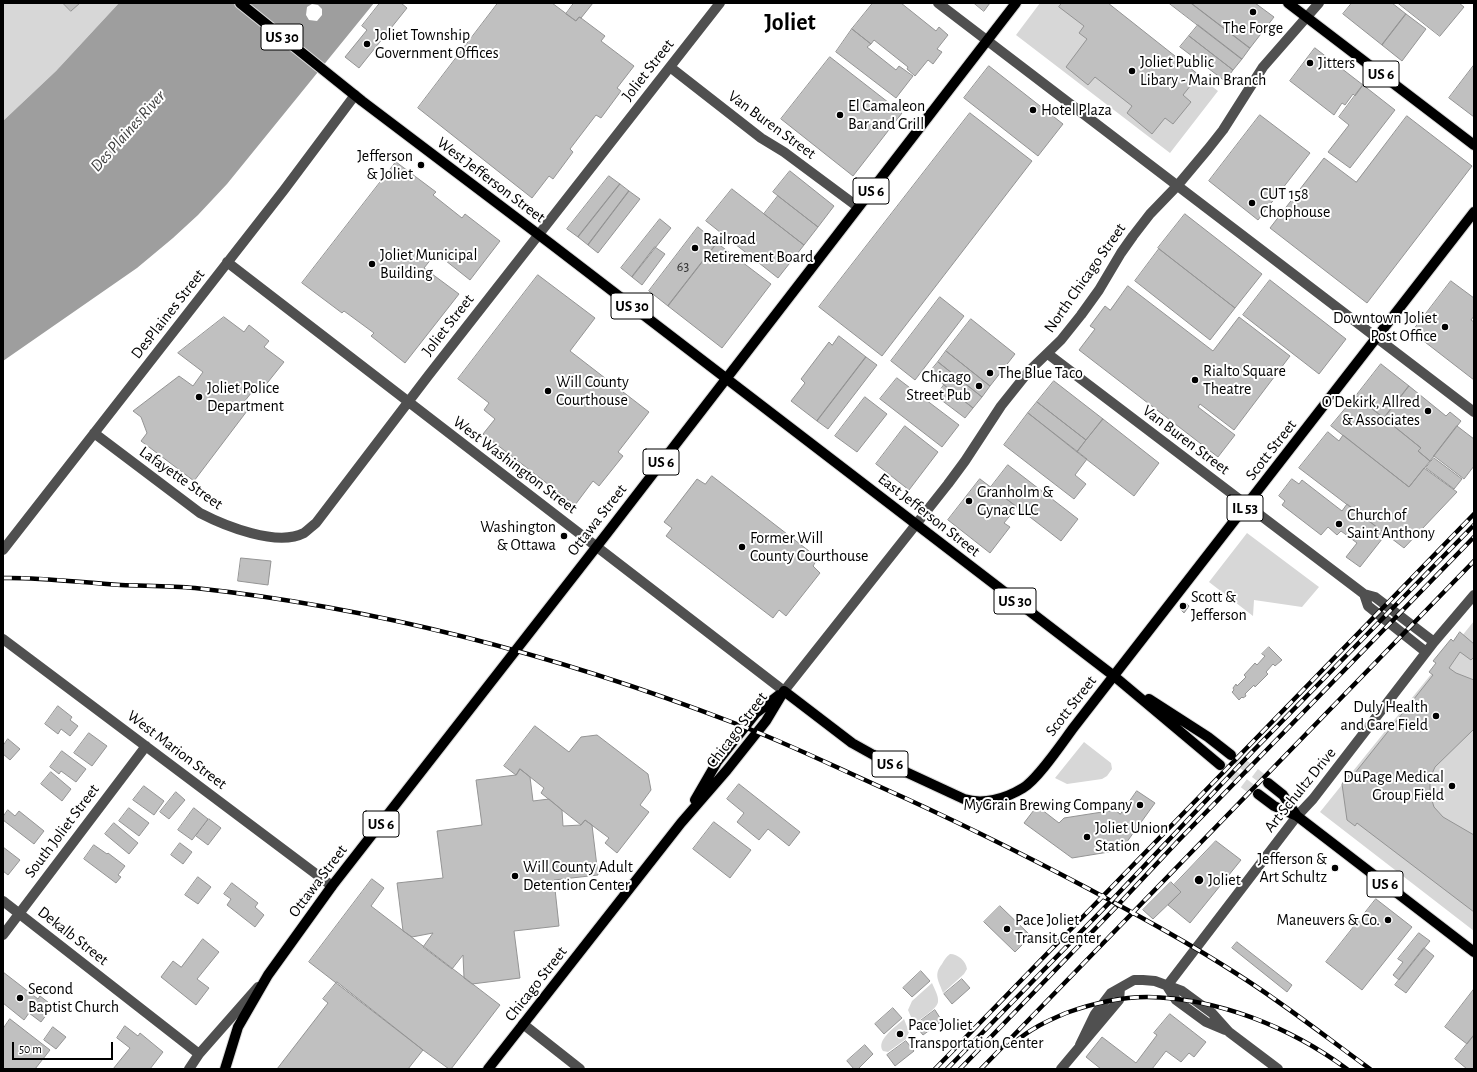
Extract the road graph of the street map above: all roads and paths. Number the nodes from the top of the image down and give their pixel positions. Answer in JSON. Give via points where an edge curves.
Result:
{"nodes":[{"id":1,"x":240,"y":3,"type":"edge"},
{"id":2,"x":720,"y":3,"type":"edge"},
{"id":3,"x":938,"y":3,"type":"edge"},
{"id":4,"x":1016,"y":3,"type":"edge"},
{"id":5,"x":1288,"y":3,"type":"edge"},
{"id":6,"x":1319,"y":3,"type":"edge"},
{"id":7,"x":1307,"y":17,"type":"junction"},
{"id":8,"x":987,"y":40,"type":"junction"},
{"id":9,"x":670,"y":67,"type":"junction"},
{"id":10,"x":355,"y":95,"type":"junction"},
{"id":11,"x":1474,"y":145,"type":"edge"},
{"id":12,"x":1178,"y":186,"type":"junction"},
{"id":13,"x":858,"y":207,"type":"junction"},
{"id":14,"x":1474,"y":212,"type":"edge"},
{"id":15,"x":538,"y":234,"type":"junction"},
{"id":16,"x":227,"y":262,"type":"junction"},
{"id":17,"x":1376,"y":339,"type":"junction"},
{"id":18,"x":1048,"y":354,"type":"junction"},
{"id":19,"x":726,"y":378,"type":"junction"},
{"id":20,"x":408,"y":402,"type":"junction"},
{"id":21,"x":1474,"y":412,"type":"edge"},
{"id":22,"x":94,"y":433,"type":"junction"},
{"id":23,"x":1247,"y":505,"type":"junction"},
{"id":24,"x":917,"y":525,"type":"junction"},
{"id":25,"x":304,"y":533,"type":"joint"},
{"id":26,"x":596,"y":546,"type":"junction"},
{"id":27,"x":3,"y":550,"type":"edge"},
{"id":28,"x":1364,"y":594,"type":"junction"},
{"id":29,"x":1474,"y":595,"type":"edge"},
{"id":30,"x":3,"y":638,"type":"edge"},
{"id":31,"x":1434,"y":642,"type":"junction"},
{"id":32,"x":1426,"y":652,"type":"junction"},
{"id":33,"x":1114,"y":676,"type":"junction"},
{"id":34,"x":784,"y":691,"type":"junction"},
{"id":35,"x":146,"y":746,"type":"junction"},
{"id":36,"x":1231,"y":754,"type":"tunnel mouth"},
{"id":37,"x":1220,"y":765,"type":"tunnel mouth"},
{"id":38,"x":1268,"y":783,"type":"tunnel mouth"},
{"id":39,"x":1258,"y":794,"type":"tunnel mouth"},
{"id":40,"x":1297,"y":816,"type":"junction"},
{"id":41,"x":332,"y":886,"type":"junction"},
{"id":42,"x":3,"y":901,"type":"edge"},
{"id":43,"x":20,"y":913,"type":"junction"},
{"id":44,"x":3,"y":935,"type":"edge"},
{"id":45,"x":1474,"y":952,"type":"edge"},
{"id":46,"x":268,"y":975,"type":"junction"},
{"id":47,"x":1167,"y":986,"type":"junction"},
{"id":48,"x":523,"y":1024,"type":"junction"},
{"id":49,"x":199,"y":1054,"type":"junction"},
{"id":50,"x":189,"y":1069,"type":"edge"},
{"id":51,"x":225,"y":1069,"type":"edge"},
{"id":52,"x":488,"y":1069,"type":"edge"},
{"id":53,"x":580,"y":1069,"type":"edge"},
{"id":54,"x":1061,"y":1069,"type":"edge"},
{"id":55,"x":1278,"y":1069,"type":"edge"}],
"edges":[{"from":1,"to":10,"type":"main road","name":"West Jefferson Street","number":"US 30"},
{"from":2,"to":9,"type":"street","name":"Joliet Street"},
{"from":3,"to":8,"type":"street"},
{"from":4,"to":8,"type":"main road","name":"Ottawa Street","number":"US 6"},
{"from":5,"to":7,"type":"main road","number":"US 6"},
{"from":6,"to":7,"type":"street"},
{"from":7,"to":11,"type":"main road","number":"US 6"},
{"from":7,"to":12,"type":"street","via":[[1263,67],[1223,130]]},
{"from":8,"to":12,"type":"street"},
{"from":8,"to":13,"type":"main road","name":"Ottawa Street","number":"US 6"},
{"from":9,"to":13,"type":"street","name":"Van Buren Street","via":[[761,138]]},
{"from":9,"to":15,"type":"street","name":"Joliet Street"},
{"from":10,"to":15,"type":"main road","name":"West Jefferson Street","number":"US 30"},
{"from":10,"to":16,"type":"street","name":"DesPlaines Street"},
{"from":12,"to":17,"type":"street"},
{"from":12,"to":18,"type":"street","name":"North Chicago Street","via":[[1150,214],[1121,253],[1100,290]]},
{"from":13,"to":19,"type":"main road","name":"Ottawa Street","number":"US 6"},
{"from":14,"to":17,"type":"main road","name":"Scott Street","number":"IL 53"},
{"from":15,"to":19,"type":"main road","name":"West Jefferson Street","number":"US 30"},
{"from":15,"to":20,"type":"street","name":"Joliet Street"},
{"from":16,"to":20,"type":"street","name":"West Washington Street"},
{"from":16,"to":22,"type":"street","name":"DesPlaines Street"},
{"from":17,"to":21,"type":"street"},
{"from":17,"to":23,"type":"main road","name":"Scott Street","number":"IL 53"},
{"from":18,"to":23,"type":"street","name":"Van Buren Street"},
{"from":18,"to":24,"type":"street","name":"North Chicago Street","via":[[1029,371],[1000,406],[965,461]]},
{"from":19,"to":24,"type":"main road","name":"East Jefferson Street","number":"US 30"},
{"from":19,"to":26,"type":"main road","name":"Ottawa Street","number":"US 6"},
{"from":20,"to":25,"type":"street","name":"Joliet Street","via":[[316,523]]},
{"from":20,"to":26,"type":"street","name":"West Washington Street"},
{"from":22,"to":25,"type":"street","name":"Lafayette Street","via":[[200,514],[233,528],[273,537]]},
{"from":22,"to":27,"type":"street","name":"DesPlaines Street"},
{"from":23,"to":28,"type":"street","name":"Van Buren Street"},
{"from":23,"to":33,"type":"main road","name":"Scott Street","number":"IL 53"},
{"from":24,"to":33,"type":"main road","name":"East Jefferson Street","number":"US 30"},
{"from":24,"to":34,"type":"street","name":"North Chicago Street"},
{"from":26,"to":34,"type":"street","name":"West Washington Street"},
{"from":26,"to":41,"type":"main road","name":"Ottawa Street","number":"US 6"},
{"from":28,"to":31,"type":"street","name":"Van Buren Street","via":[[1375,597]]},
{"from":28,"to":32,"type":"street","name":"Van Buren Street","via":[[1368,606]]},
{"from":29,"to":31,"type":"street","name":"Art Schultz Drive"},
{"from":30,"to":35,"type":"street","name":"West Marion Street"},
{"from":31,"to":32,"type":"street","name":"Art Schultz Drive"},
{"from":32,"to":40,"type":"street","name":"Art Schultz Drive","via":[[1313,799]]},
{"from":33,"to":34,"type":"main road","name":"Scott Street","number":"US 6","via":[[1036,775],[1023,788],[992,801],[964,799],[895,767],[852,743]]},
{"from":33,"to":36,"type":"main road","name":"East Jefferson Street"},
{"from":33,"to":37,"type":"main road","name":"East Jefferson Street"},
{"from":34,"to":48,"type":"main road","name":"Chicago Street","via":[[756,713],[746,725],[717,762],[681,823]]},
{"from":35,"to":41,"type":"street","name":"West Marion Street"},
{"from":35,"to":43,"type":"street","name":"South Joliet Street"},
{"from":38,"to":40,"type":"main road","number":"US 6","via":[[1283,795]]},
{"from":39,"to":40,"type":"main road","number":"US 6","via":[[1274,806]]},
{"from":40,"to":45,"type":"main road","number":"US 6"},
{"from":40,"to":47,"type":"street","name":"Art Schultz Drive"},
{"from":41,"to":46,"type":"main road","name":"Ottawa Street","number":"US 6"},
{"from":42,"to":43,"type":"street","name":"Dekalb Street"},
{"from":43,"to":44,"type":"street","name":"South Joliet Street"},
{"from":43,"to":49,"type":"street","name":"Dekalb Street"},
{"from":46,"to":49,"type":"street"},
{"from":46,"to":51,"type":"main road","name":"Ottawa Street","number":"US 6","via":[[238,1028]]},
{"from":47,"to":54,"type":"street","via":[[1134,980],[1111,993],[1095,1014],[1080,1045]]},
{"from":47,"to":55,"type":"street","via":[[1176,1000],[1206,1022],[1229,1032]]},
{"from":48,"to":52,"type":"main road","name":"Chicago Street"},
{"from":48,"to":53,"type":"street"},
{"from":49,"to":50,"type":"street"}]}
